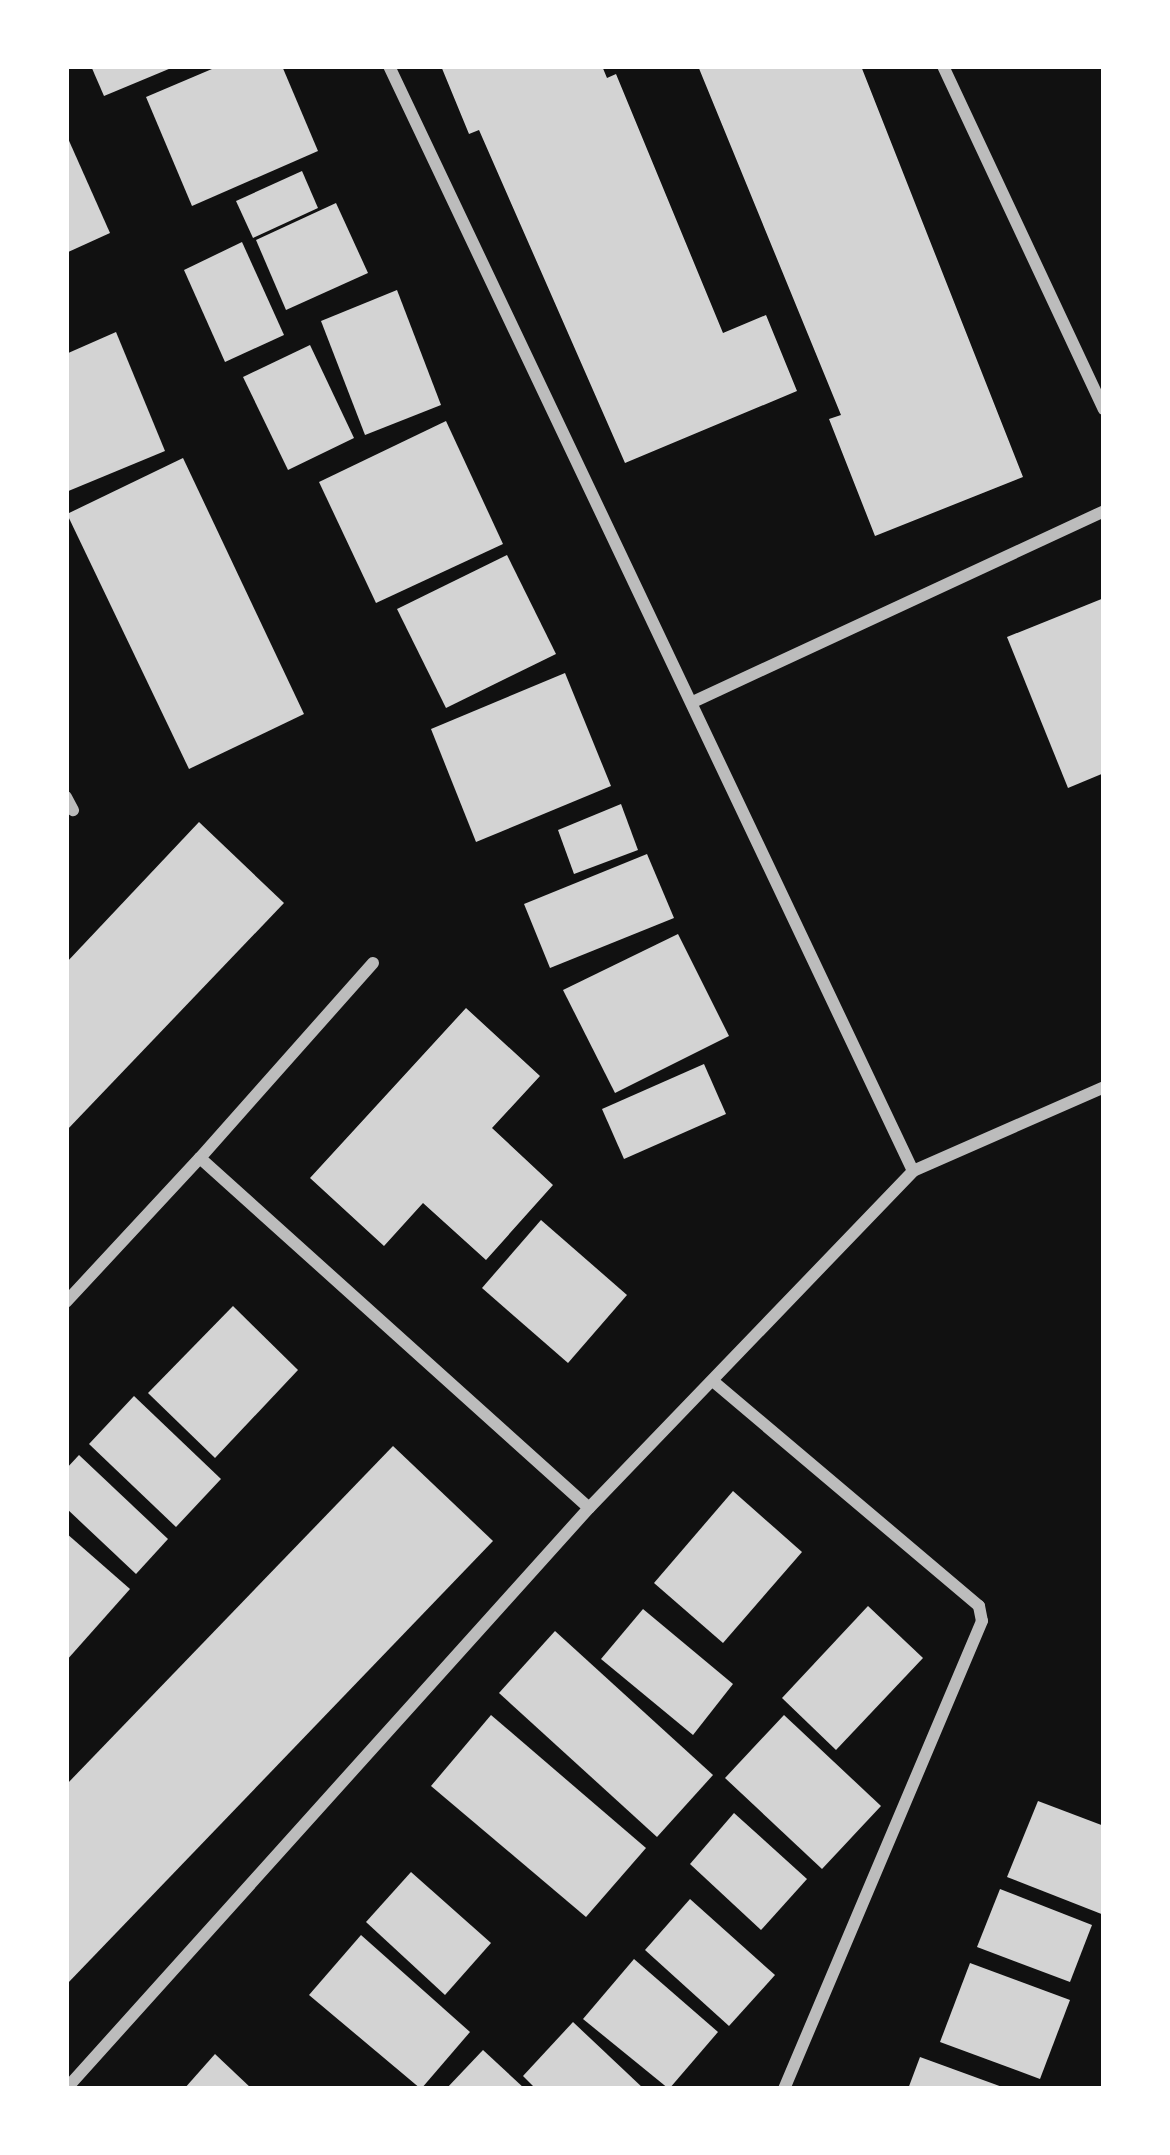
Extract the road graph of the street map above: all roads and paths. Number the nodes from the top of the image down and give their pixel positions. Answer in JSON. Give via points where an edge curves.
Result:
{"nodes":[{"id":1,"x":389,"y":66,"type":"edge"},
{"id":2,"x":943,"y":66,"type":"edge"},
{"id":3,"x":1104,"y":409,"type":"edge"},
{"id":4,"x":1104,"y":511,"type":"edge"},
{"id":5,"x":695,"y":701,"type":"junction"},
{"id":6,"x":373,"y":963,"type":"dead end"},
{"id":7,"x":1104,"y":1087,"type":"edge"},
{"id":8,"x":200,"y":1158,"type":"junction"},
{"id":9,"x":913,"y":1171,"type":"junction"},
{"id":10,"x":66,"y":1302,"type":"edge"},
{"id":11,"x":714,"y":1382,"type":"junction"},
{"id":12,"x":589,"y":1508,"type":"junction"},
{"id":13,"x":66,"y":2089,"type":"edge"},
{"id":14,"x":784,"y":2089,"type":"edge"}],
"edges":[{"from":1,"to":5,"type":"street","via":[[481,272]]},
{"from":2,"to":3,"type":"street"},
{"from":4,"to":5,"type":"street"},
{"from":5,"to":9,"type":"street"},
{"from":6,"to":8,"type":"street"},
{"from":7,"to":9,"type":"street"},
{"from":8,"to":10,"type":"street"},
{"from":8,"to":12,"type":"street"},
{"from":9,"to":11,"type":"street"},
{"from":11,"to":12,"type":"street"},
{"from":11,"to":14,"type":"street","via":[[979,1606],[982,1621]]},
{"from":12,"to":13,"type":"street"}]}
